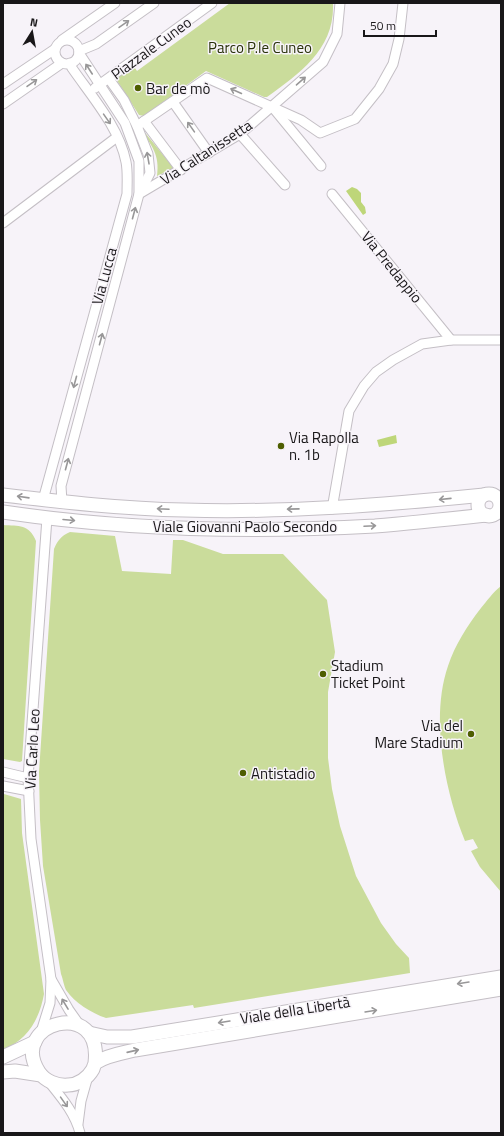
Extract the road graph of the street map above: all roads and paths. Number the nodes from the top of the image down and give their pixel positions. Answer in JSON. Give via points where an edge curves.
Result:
{"nodes":[{"id":1,"x":114,"y":3,"type":"edge"},
{"id":2,"x":154,"y":3,"type":"edge"},
{"id":3,"x":212,"y":3,"type":"edge"},
{"id":4,"x":340,"y":3,"type":"edge"},
{"id":5,"x":403,"y":3,"type":"edge"},
{"id":6,"x":62,"y":40,"type":"junction"},
{"id":7,"x":55,"y":49,"type":"junction"},
{"id":8,"x":79,"y":52,"type":"junction"},
{"id":9,"x":66,"y":63,"type":"junction"},
{"id":10,"x":109,"y":79,"type":"junction"},
{"id":11,"x":3,"y":84,"type":"edge"},
{"id":12,"x":99,"y":85,"type":"junction"},
{"id":13,"x":89,"y":92,"type":"junction"},
{"id":14,"x":173,"y":102,"type":"junction"},
{"id":15,"x":3,"y":104,"type":"edge"},
{"id":16,"x":271,"y":106,"type":"junction"},
{"id":17,"x":141,"y":123,"type":"junction"},
{"id":18,"x":240,"y":134,"type":"junction"},
{"id":19,"x":118,"y":136,"type":"junction"},
{"id":20,"x":209,"y":153,"type":"junction"},
{"id":21,"x":320,"y":166,"type":"dead end"},
{"id":22,"x":181,"y":170,"type":"junction"},
{"id":23,"x":285,"y":185,"type":"dead end"},
{"id":24,"x":127,"y":194,"type":"junction"},
{"id":25,"x":139,"y":194,"type":"junction"},
{"id":26,"x":332,"y":194,"type":"dead end"},
{"id":27,"x":3,"y":223,"type":"edge"},
{"id":28,"x":451,"y":340,"type":"junction"},
{"id":29,"x":501,"y":340,"type":"edge"},
{"id":30,"x":492,"y":494,"type":"edge"},
{"id":31,"x":3,"y":495,"type":"edge"},
{"id":32,"x":43,"y":500,"type":"junction"},
{"id":33,"x":62,"y":502,"type":"junction"},
{"id":34,"x":332,"y":508,"type":"junction"},
{"id":35,"x":3,"y":512,"type":"edge"},
{"id":36,"x":495,"y":514,"type":"edge"},
{"id":37,"x":48,"y":518,"type":"junction"},
{"id":38,"x":331,"y":528,"type":"junction"},
{"id":39,"x":3,"y":772,"type":"edge"},
{"id":40,"x":28,"y":778,"type":"junction"},
{"id":41,"x":3,"y":786,"type":"edge"},
{"id":42,"x":29,"y":791,"type":"junction"},
{"id":43,"x":501,"y":977,"type":"edge"},
{"id":44,"x":51,"y":979,"type":"junction"},
{"id":45,"x":501,"y":989,"type":"edge"},
{"id":46,"x":85,"y":1030,"type":"junction"},
{"id":47,"x":38,"y":1037,"type":"junction"},
{"id":48,"x":3,"y":1057,"type":"edge"},
{"id":49,"x":96,"y":1063,"type":"junction"},
{"id":50,"x":3,"y":1072,"type":"edge"},
{"id":51,"x":88,"y":1076,"type":"junction"},
{"id":52,"x":45,"y":1078,"type":"junction"},
{"id":53,"x":79,"y":1129,"type":"edge"}],
"edges":[{"from":1,"to":6,"type":"street"},
{"from":8,"to":2,"type":"street","one_way":true,"via":[[96,44]]},
{"from":3,"to":10,"type":"street","name":"Piazzale Cuneo"},
{"from":16,"to":4,"type":"street","one_way":true,"via":[[323,62],[337,34]]},
{"from":5,"to":16,"type":"street","via":[[393,64],[379,89],[355,119],[320,133],[301,120]]},
{"from":6,"to":7,"type":"street"},
{"from":6,"to":8,"type":"street","via":[[73,41]]},
{"from":7,"to":9,"type":"street","via":[[58,59]]},
{"from":7,"to":11,"type":"street"},
{"from":8,"to":9,"type":"street","via":[[77,57]]},
{"from":12,"to":8,"type":"street","name":"Via Lucca","one_way":true},
{"from":9,"to":13,"type":"street","name":"Via Lucca"},
{"from":15,"to":9,"type":"street","one_way":true},
{"from":10,"to":12,"type":"street","name":"Piazzale Cuneo"},
{"from":10,"to":17,"type":"street","name":"Via Lucca"},
{"from":12,"to":13,"type":"street","name":"Piazzale Cuneo"},
{"from":12,"to":25,"type":"street","name":"Via Lucca","via":[[125,123],[138,162]]},
{"from":13,"to":19,"type":"street","name":"Via Lucca","one_way":true},
{"from":16,"to":14,"type":"street","one_way":true,"via":[[207,78]]},
{"from":14,"to":17,"type":"street"},
{"from":20,"to":14,"type":"street","one_way":true},
{"from":16,"to":18,"type":"street","name":"Via Caltanissetta"},
{"from":16,"to":21,"type":"street"},
{"from":17,"to":22,"type":"street","name":"Via Lucca"},
{"from":25,"to":17,"type":"street","name":"Via Lucca","one_way":true,"via":[[150,173]]},
{"from":18,"to":20,"type":"street","name":"Via Caltanissetta"},
{"from":18,"to":23,"type":"street"},
{"from":19,"to":24,"type":"street","name":"Via Lucca","via":[[126,164]]},
{"from":19,"to":27,"type":"street"},
{"from":20,"to":22,"type":"street","name":"Via Caltanissetta"},
{"from":22,"to":25,"type":"street","name":"Via Caltanissetta"},
{"from":24,"to":25,"type":"street"},
{"from":24,"to":32,"type":"street","name":"Via Lucca","one_way":true},
{"from":33,"to":25,"type":"street","name":"Via Lucca","one_way":true,"via":[[61,486]]},
{"from":26,"to":28,"type":"street","name":"Via Predappio"},
{"from":28,"to":29,"type":"street"},
{"from":28,"to":34,"type":"street","via":[[422,344],[392,360],[376,372],[364,386],[349,411]]},
{"from":30,"to":34,"type":"main road","name":"Viale Giovanni Paolo Secondo","one_way":true},
{"from":30,"to":36,"type":"main road","via":[[500,500],[500,508]]},
{"from":30,"to":36,"type":"main road","via":[[478,504],[480,511]]},
{"from":32,"to":31,"type":"main road","name":"Viale Giovanni Paolo Secondo","one_way":true},
{"from":32,"to":33,"type":"main road","name":"Viale Giovanni Paolo Secondo"},
{"from":34,"to":33,"type":"main road","name":"Viale Giovanni Paolo Secondo","one_way":true,"via":[[184,510]]},
{"from":34,"to":38,"type":"main road"},
{"from":35,"to":37,"type":"main road","name":"Viale Giovanni Paolo Secondo"},
{"from":38,"to":36,"type":"main road","name":"Viale Giovanni Paolo Secondo","one_way":true},
{"from":37,"to":38,"type":"main road","name":"Viale Giovanni Paolo Secondo","one_way":true,"via":[[173,528]]},
{"from":37,"to":40,"type":"street","name":"Via Carlo Leo"},
{"from":39,"to":40,"type":"street"},
{"from":40,"to":42,"type":"street","name":"Via Carlo Leo"},
{"from":41,"to":42,"type":"street"},
{"from":42,"to":44,"type":"street","name":"Via Carlo Leo","via":[[31,839]]},
{"from":43,"to":46,"type":"main road","name":"Viale della Libertà","one_way":true,"via":[[132,1037],[107,1036]]},
{"from":46,"to":44,"type":"street","name":"Via Carlo Leo","one_way":true,"via":[[69,1010]]},
{"from":44,"to":47,"type":"street","name":"Via Carlo Leo","via":[[50,1002]]},
{"from":49,"to":45,"type":"main road","name":"Viale della Libertà","one_way":true,"via":[[135,1050]]},
{"from":46,"to":47,"type":"main road","name":"Viale della Libertà","via":[[71,1022],[60,1022],[50,1026]]},
{"from":46,"to":49,"type":"main road","via":[[94,1042],[97,1052]]},
{"from":47,"to":48,"type":"main road","name":"Viale della Libertà"},
{"from":47,"to":52,"type":"main road","via":[[33,1059]]},
{"from":49,"to":51,"type":"main road"},
{"from":50,"to":52,"type":"main road","via":[[15,1071]]},
{"from":51,"to":52,"type":"main road","via":[[69,1086],[58,1085]]},
{"from":51,"to":53,"type":"street","via":[[81,1101]]},
{"from":52,"to":53,"type":"street","one_way":true,"via":[[65,1102]]}]}
